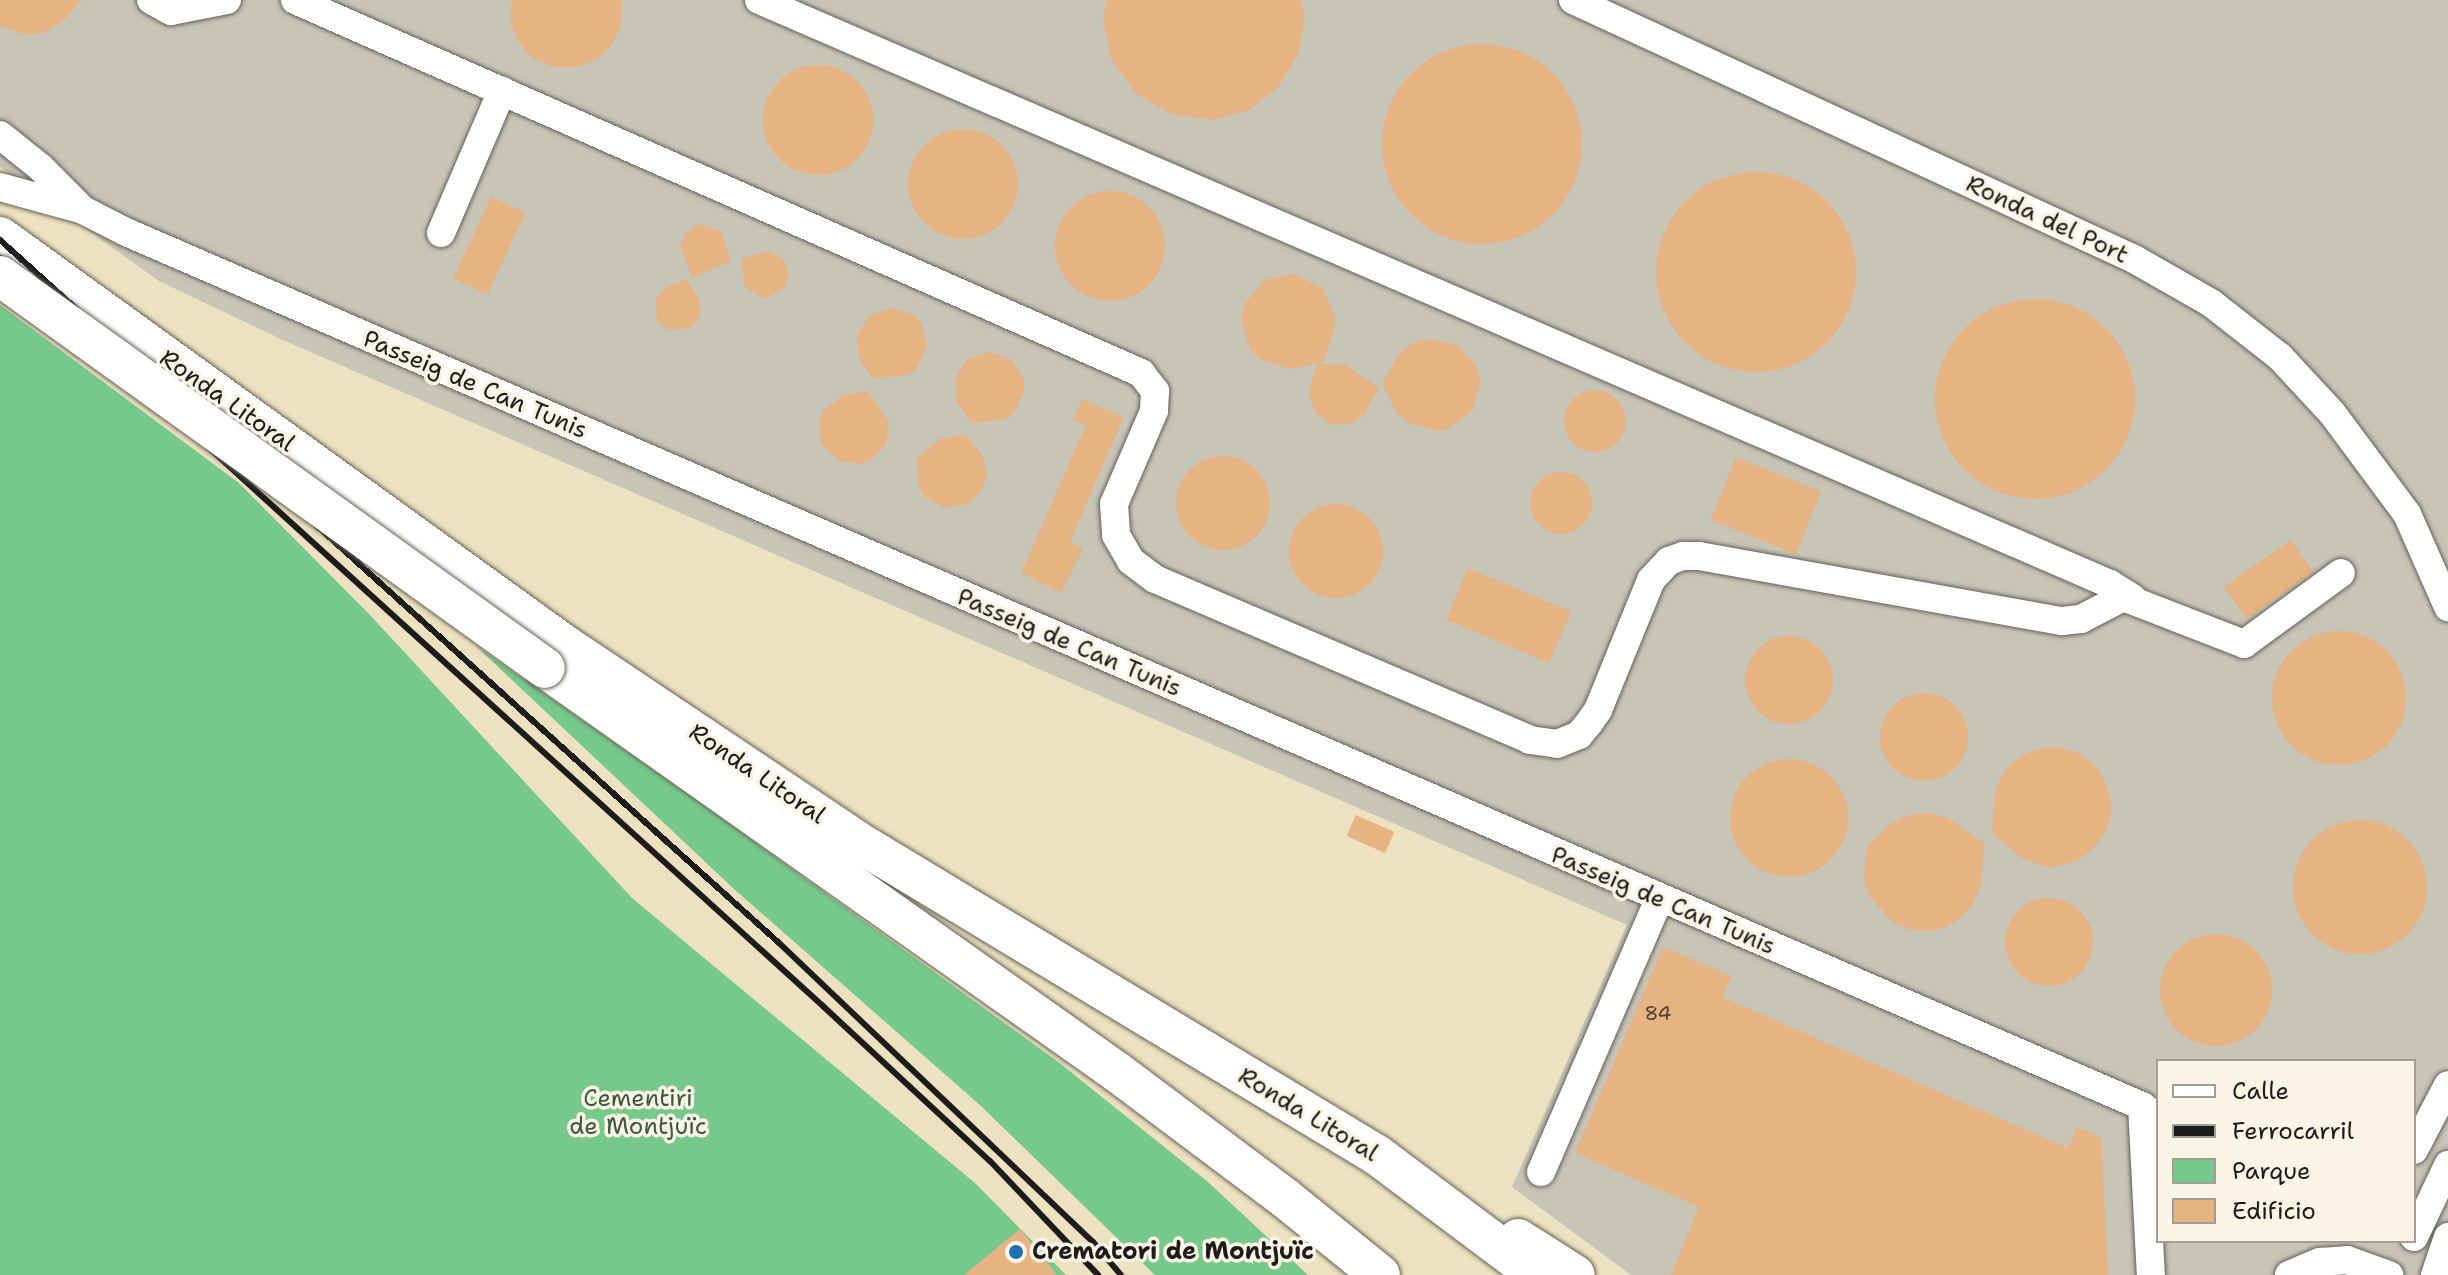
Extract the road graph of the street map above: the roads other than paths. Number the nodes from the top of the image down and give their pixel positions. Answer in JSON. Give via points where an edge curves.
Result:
{"nodes":[{"id":1,"x":151,"y":0,"type":"edge"},
{"id":2,"x":227,"y":0,"type":"edge"},
{"id":3,"x":295,"y":0,"type":"edge"},
{"id":4,"x":759,"y":0,"type":"edge"},
{"id":5,"x":1573,"y":0,"type":"edge"},
{"id":6,"x":502,"y":91,"type":"junction"},
{"id":7,"x":0,"y":135,"type":"edge"},
{"id":8,"x":0,"y":187,"type":"edge"},
{"id":9,"x":83,"y":210,"type":"junction"},
{"id":10,"x":441,"y":233,"type":"dead end"},
{"id":11,"x":0,"y":237,"type":"edge"},
{"id":12,"x":0,"y":276,"type":"edge"},
{"id":13,"x":2440,"y":554,"type":"edge"},
{"id":14,"x":2341,"y":573,"type":"dead end"},
{"id":15,"x":2448,"y":588,"type":"edge"},
{"id":16,"x":2132,"y":598,"type":"junction"},
{"id":17,"x":2448,"y":607,"type":"edge"},
{"id":18,"x":554,"y":656,"type":"junction"},
{"id":19,"x":1659,"y":899,"type":"junction"},
{"id":20,"x":2448,"y":1085,"type":"edge"},
{"id":21,"x":2150,"y":1112,"type":"edge"},
{"id":22,"x":2416,"y":1146,"type":"edge"},
{"id":23,"x":1377,"y":1155,"type":"junction"},
{"id":24,"x":1231,"y":1156,"type":"junction"},
{"id":25,"x":2448,"y":1165,"type":"edge"},
{"id":26,"x":1541,"y":1172,"type":"dead end"},
{"id":27,"x":2416,"y":1233,"type":"edge"},
{"id":28,"x":2156,"y":1237,"type":"edge"},
{"id":29,"x":2448,"y":1237,"type":"edge"},
{"id":30,"x":2408,"y":1243,"type":"edge"},
{"id":31,"x":2353,"y":1254,"type":"edge"},
{"id":32,"x":1335,"y":1275,"type":"edge"},
{"id":33,"x":1380,"y":1275,"type":"edge"},
{"id":34,"x":1537,"y":1275,"type":"edge"},
{"id":35,"x":1575,"y":1275,"type":"edge"},
{"id":36,"x":2289,"y":1275,"type":"edge"},
{"id":37,"x":2389,"y":1275,"type":"edge"},
{"id":38,"x":2435,"y":1275,"type":"edge"}],
"edges":[{"from":1,"to":2,"type":"street","via":[[181,11]]},
{"from":3,"to":6,"type":"street"},
{"from":4,"to":16,"type":"street","via":[[2110,584]]},
{"from":5,"to":13,"type":"street","name":"Ronda del Port","via":[[2134,259],[2199,296],[2248,329],[2307,384]]},
{"from":6,"to":10,"type":"street"},
{"from":6,"to":16,"type":"street","via":[[1141,373],[1155,391],[1154,411],[1114,504],[1116,535],[1131,561],[1155,579],[1530,740],[1557,744],[1579,735],[1589,723],[1651,580],[1669,561],[1683,556],[2062,621],[2089,616],[2113,599]]},
{"from":7,"to":9,"type":"street","name":"Passeig de Can Tunis"},
{"from":8,"to":9,"type":"street"},
{"from":9,"to":19,"type":"street","name":"Passeig de Can Tunis","via":[[411,358]]},
{"from":11,"to":18,"type":"highway","name":"Ronda Litoral"},
{"from":12,"to":18,"type":"highway","name":"Ronda Litoral","bridge":true},
{"from":13,"to":15,"type":"street"},
{"from":13,"to":17,"type":"street"},
{"from":14,"to":16,"type":"street","via":[[2244,644]]},
{"from":18,"to":23,"type":"highway","name":"Ronda Litoral"},
{"from":18,"to":24,"type":"highway","name":"Ronda Litoral"},
{"from":19,"to":21,"type":"street","name":"Passeig de Can Tunis"},
{"from":19,"to":26,"type":"street"},
{"from":20,"to":22,"type":"street"},
{"from":21,"to":28,"type":"street"},
{"from":23,"to":34,"type":"highway","name":"Ronda Litoral"},
{"from":23,"to":35,"type":"highway"},
{"from":24,"to":32,"type":"highway"},
{"from":24,"to":33,"type":"highway","name":"Ronda Litoral"},
{"from":25,"to":27,"type":"street"},
{"from":29,"to":38,"type":"street"},
{"from":30,"to":31,"type":"street","via":[[2389,1260]]},
{"from":31,"to":36,"type":"street"},
{"from":31,"to":37,"type":"street"}]}
